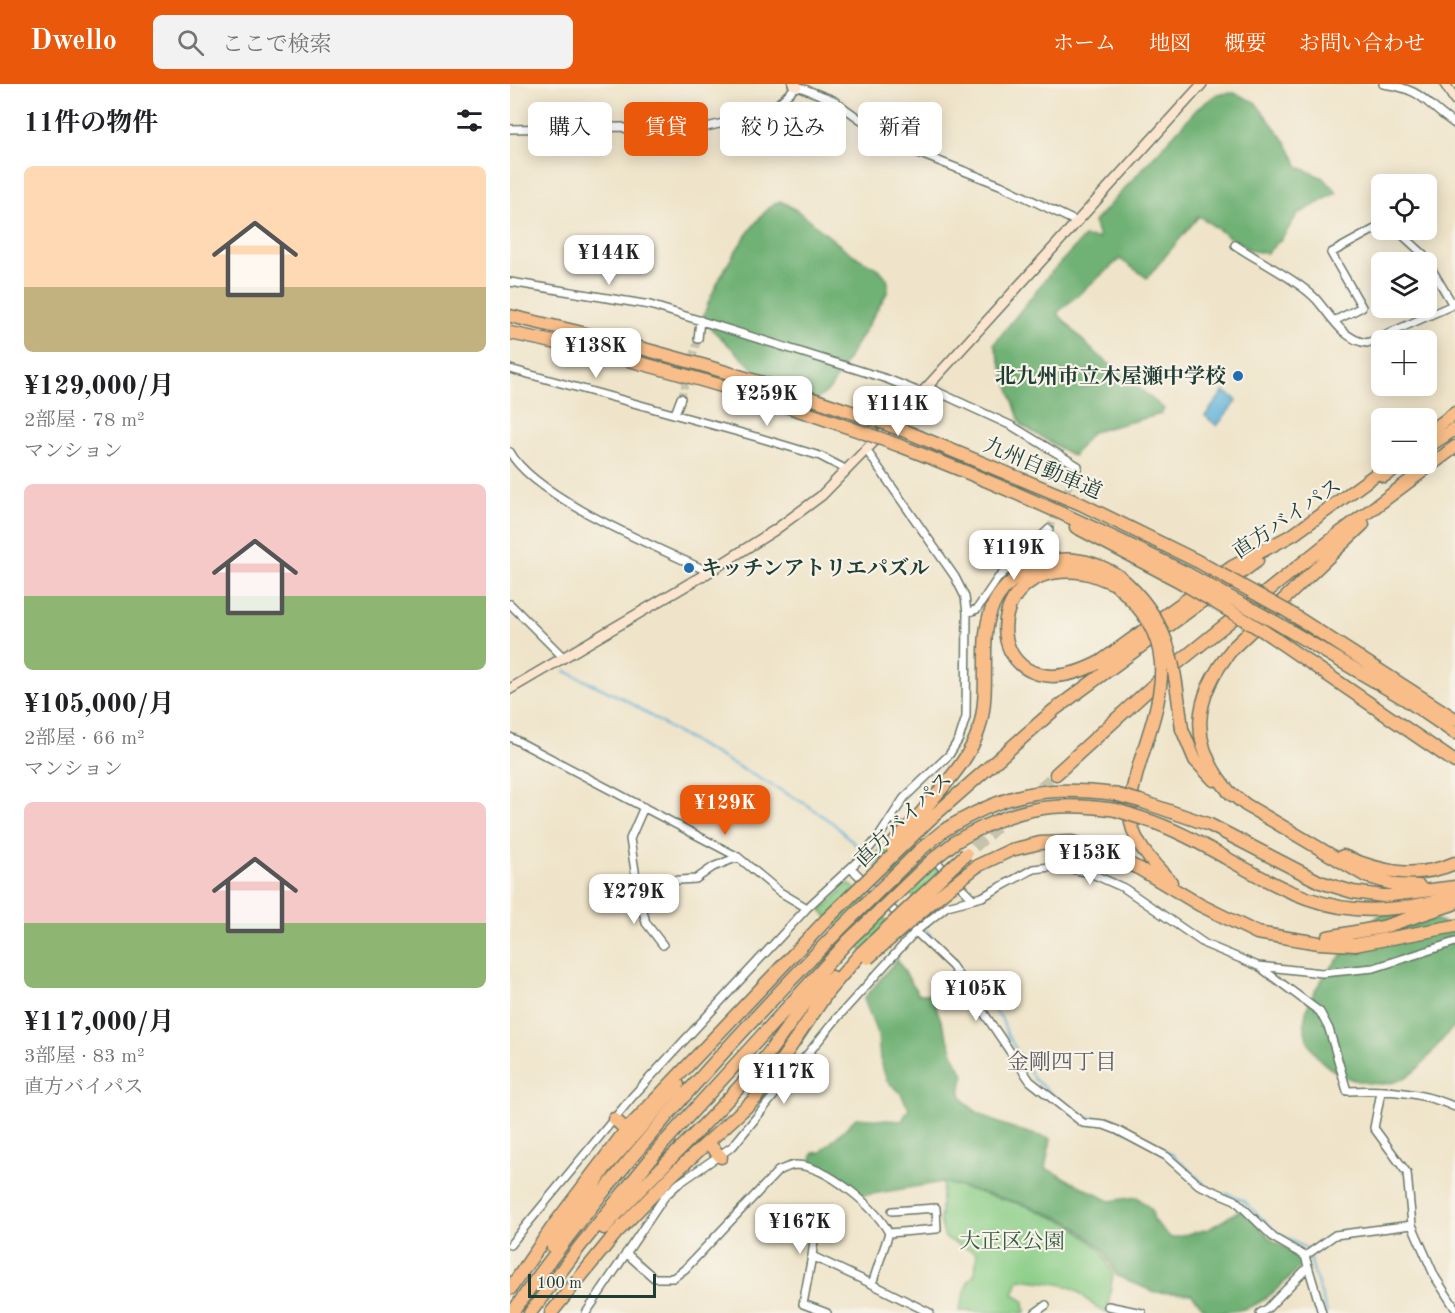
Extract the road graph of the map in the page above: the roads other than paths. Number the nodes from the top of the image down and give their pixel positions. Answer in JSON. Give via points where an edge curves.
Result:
{"nodes":[{"id":1,"x":1202,"y":84,"type":"edge"},
{"id":2,"x":1383,"y":84,"type":"edge"},
{"id":3,"x":1445,"y":84,"type":"edge"},
{"id":4,"x":795,"y":85,"type":"edge"},
{"id":5,"x":1455,"y":100,"type":"edge"},
{"id":6,"x":1455,"y":124,"type":"edge"},
{"id":7,"x":510,"y":129,"type":"edge"},
{"id":8,"x":1077,"y":222,"type":"junction"},
{"id":9,"x":1371,"y":231,"type":"edge"},
{"id":10,"x":1408,"y":240,"type":"edge"},
{"id":11,"x":1235,"y":245,"type":"dead end"},
{"id":12,"x":510,"y":282,"type":"edge"},
{"id":13,"x":1454,"y":304,"type":"edge"},
{"id":14,"x":510,"y":316,"type":"edge"},
{"id":15,"x":700,"y":320,"type":"junction"},
{"id":16,"x":1334,"y":321,"type":"junction"},
{"id":17,"x":510,"y":333,"type":"edge"},
{"id":18,"x":698,"y":339,"type":"tunnel mouth"},
{"id":19,"x":510,"y":369,"type":"edge"},
{"id":20,"x":925,"y":390,"type":"junction"},
{"id":21,"x":681,"y":398,"type":"tunnel mouth"},
{"id":22,"x":1455,"y":413,"type":"edge"},
{"id":23,"x":675,"y":414,"type":"junction"},
{"id":24,"x":1437,"y":427,"type":"edge"},
{"id":25,"x":1455,"y":429,"type":"edge"},
{"id":26,"x":1437,"y":441,"type":"edge"},
{"id":27,"x":1455,"y":448,"type":"edge"},
{"id":28,"x":867,"y":451,"type":"junction"},
{"id":29,"x":510,"y":452,"type":"edge"},
{"id":30,"x":848,"y":470,"type":"junction"},
{"id":31,"x":1075,"y":473,"type":"dead end"},
{"id":32,"x":1376,"y":474,"type":"edge"},
{"id":33,"x":1387,"y":474,"type":"edge"},
{"id":34,"x":1049,"y":529,"type":"tunnel mouth"},
{"id":35,"x":1294,"y":534,"type":"junction"},
{"id":36,"x":709,"y":572,"type":"junction"},
{"id":37,"x":1184,"y":578,"type":"junction"},
{"id":38,"x":1118,"y":580,"type":"junction"},
{"id":39,"x":510,"y":604,"type":"edge"},
{"id":40,"x":967,"y":613,"type":"junction"},
{"id":41,"x":564,"y":658,"type":"junction"},
{"id":42,"x":1402,"y":683,"type":"junction"},
{"id":43,"x":510,"y":689,"type":"edge"},
{"id":44,"x":1455,"y":713,"type":"edge"},
{"id":45,"x":1455,"y":719,"type":"edge"},
{"id":46,"x":1455,"y":733,"type":"edge"},
{"id":47,"x":510,"y":737,"type":"edge"},
{"id":48,"x":1455,"y":762,"type":"edge"},
{"id":49,"x":1056,"y":774,"type":"tunnel mouth"},
{"id":50,"x":1232,"y":795,"type":"junction"},
{"id":51,"x":644,"y":807,"type":"junction"},
{"id":52,"x":926,"y":815,"type":"junction"},
{"id":53,"x":892,"y":818,"type":"junction"},
{"id":54,"x":1309,"y":842,"type":"junction"},
{"id":55,"x":970,"y":851,"type":"tunnel mouth"},
{"id":56,"x":738,"y":857,"type":"junction"},
{"id":57,"x":1455,"y":863,"type":"edge"},
{"id":58,"x":851,"y":868,"type":"junction"},
{"id":59,"x":1455,"y":880,"type":"edge"},
{"id":60,"x":1455,"y":887,"type":"edge"},
{"id":61,"x":638,"y":890,"type":"junction"},
{"id":62,"x":973,"y":898,"type":"junction"},
{"id":63,"x":1455,"y":898,"type":"edge"},
{"id":64,"x":1455,"y":903,"type":"edge"},
{"id":65,"x":1200,"y":905,"type":"junction"},
{"id":66,"x":807,"y":908,"type":"junction"},
{"id":67,"x":1455,"y":926,"type":"edge"},
{"id":68,"x":915,"y":932,"type":"junction"},
{"id":69,"x":1297,"y":938,"type":"junction"},
{"id":70,"x":1455,"y":942,"type":"edge"},
{"id":71,"x":663,"y":945,"type":"dead end"},
{"id":72,"x":865,"y":955,"type":"junction"},
{"id":73,"x":851,"y":963,"type":"junction"},
{"id":74,"x":1258,"y":966,"type":"junction"},
{"id":75,"x":735,"y":1017,"type":"junction"},
{"id":76,"x":765,"y":1087,"type":"junction"},
{"id":77,"x":1381,"y":1092,"type":"junction"},
{"id":78,"x":1455,"y":1107,"type":"edge"},
{"id":79,"x":614,"y":1119,"type":"junction"},
{"id":80,"x":627,"y":1130,"type":"junction"},
{"id":81,"x":708,"y":1143,"type":"junction"},
{"id":82,"x":721,"y":1156,"type":"junction"},
{"id":83,"x":892,"y":1211,"type":"dead end"},
{"id":84,"x":1412,"y":1225,"type":"junction"},
{"id":85,"x":889,"y":1233,"type":"junction"},
{"id":86,"x":814,"y":1241,"type":"dead end"},
{"id":87,"x":510,"y":1245,"type":"edge"},
{"id":88,"x":626,"y":1253,"type":"junction"},
{"id":89,"x":812,"y":1256,"type":"junction"},
{"id":90,"x":1305,"y":1256,"type":"junction"},
{"id":91,"x":1308,"y":1267,"type":"junction"},
{"id":92,"x":872,"y":1284,"type":"junction"},
{"id":93,"x":510,"y":1289,"type":"edge"},
{"id":94,"x":525,"y":1294,"type":"junction"},
{"id":95,"x":1046,"y":1305,"type":"dead end"},
{"id":96,"x":1108,"y":1306,"type":"dead end"},
{"id":97,"x":1455,"y":1308,"type":"edge"},
{"id":98,"x":533,"y":1309,"type":"edge"},
{"id":99,"x":512,"y":1313,"type":"edge"},
{"id":100,"x":551,"y":1313,"type":"edge"},
{"id":101,"x":586,"y":1313,"type":"edge"},
{"id":102,"x":828,"y":1313,"type":"edge"},
{"id":103,"x":930,"y":1313,"type":"edge"},
{"id":104,"x":1035,"y":1313,"type":"edge"},
{"id":105,"x":1142,"y":1313,"type":"edge"},
{"id":106,"x":1260,"y":1313,"type":"edge"},
{"id":107,"x":1322,"y":1313,"type":"edge"}],
"edges":[{"from":1,"to":8,"type":"street"},
{"from":2,"to":6,"type":"street","via":[[1417,92],[1436,112]]},
{"from":3,"to":5,"type":"street"},
{"from":4,"to":7,"type":"street","via":[[769,112],[669,136],[642,135],[622,127]]},
{"from":4,"to":8,"type":"street","via":[[833,100],[895,144],[1000,185]]},
{"from":8,"to":20,"type":"street"},
{"from":9,"to":16,"type":"street","via":[[1331,253],[1362,307]]},
{"from":10,"to":13,"type":"street","via":[[1422,253]]},
{"from":11,"to":16,"type":"street","via":[[1314,297]]},
{"from":12,"to":15,"type":"street","via":[[650,305]]},
{"from":13,"to":16,"type":"street","via":[[1367,343],[1347,336]]},
{"from":14,"to":42,"type":"highway","name":"九州自動車道","bridge":true,"via":[[756,381],[910,433],[1081,504],[1197,561],[1287,611]]},
{"from":15,"to":18,"type":"street"},
{"from":15,"to":20,"type":"street"},
{"from":17,"to":37,"type":"highway","name":"九州自動車道","bridge":true,"via":[[641,363],[866,432],[991,482]]},
{"from":19,"to":23,"type":"street"},
{"from":20,"to":28,"type":"street"},
{"from":20,"to":31,"type":"street","via":[[1012,426],[1078,466]]},
{"from":21,"to":23,"type":"street"},
{"from":22,"to":24,"type":"highway"},
{"from":23,"to":30,"type":"street","via":[[820,456]]},
{"from":25,"to":26,"type":"highway"},
{"from":27,"to":49,"type":"highway","name":"直方バイパス","via":[[1340,533],[1188,656]]},
{"from":27,"to":50,"type":"highway","via":[[1334,550],[1218,667],[1200,709],[1200,733],[1212,770]]},
{"from":28,"to":30,"type":"street"},
{"from":28,"to":40,"type":"street","via":[[955,577],[965,597]]},
{"from":29,"to":36,"type":"street","via":[[538,483],[574,505]]},
{"from":30,"to":36,"type":"street","via":[[776,530]]},
{"from":32,"to":35,"type":"highway"},
{"from":33,"to":35,"type":"highway","name":"直方バイパス"},
{"from":34,"to":40,"type":"street","via":[[998,578],[977,609]]},
{"from":35,"to":38,"type":"highway","via":[[1232,567],[1082,672],[1062,677],[1037,674],[1009,651],[1004,619],[1010,603],[1029,583],[1063,572]]},
{"from":35,"to":52,"type":"highway","name":"直方バイパス","via":[[1053,710]]},
{"from":36,"to":41,"type":"street"},
{"from":37,"to":46,"type":"highway","bridge":true,"via":[[1275,622],[1396,693]]},
{"from":37,"to":48,"type":"highway","bridge":true},
{"from":38,"to":50,"type":"highway","bridge":true,"via":[[1140,594],[1156,615],[1164,633],[1182,729],[1195,760]]},
{"from":38,"to":52,"type":"highway","via":[[1093,562],[1051,561],[1017,578],[993,603],[984,634],[983,714],[978,732]]},
{"from":38,"to":65,"type":"highway","bridge":true,"via":[[1149,622],[1162,671],[1160,696],[1131,790],[1129,820],[1151,861],[1172,884]]},
{"from":39,"to":41,"type":"street"},
{"from":40,"to":53,"type":"street","via":[[966,717],[959,739],[949,755],[904,798]]},
{"from":41,"to":43,"type":"street"},
{"from":42,"to":44,"type":"highway"},
{"from":42,"to":45,"type":"highway","name":"九州自動車道"},
{"from":47,"to":51,"type":"street"},
{"from":50,"to":54,"type":"highway"},
{"from":51,"to":56,"type":"street"},
{"from":51,"to":61,"type":"street","via":[[630,839]]},
{"from":52,"to":75,"type":"highway","bridge":true},
{"from":53,"to":58,"type":"street"},
{"from":53,"to":62,"type":"street"},
{"from":54,"to":57,"type":"highway","via":[[1358,862],[1406,874],[1425,873]]},
{"from":54,"to":59,"type":"highway","via":[[1366,876],[1395,885]]},
{"from":55,"to":72,"type":"highway","bridge":true},
{"from":56,"to":61,"type":"street","via":[[696,879],[665,880]]},
{"from":56,"to":66,"type":"street","via":[[780,892]]},
{"from":58,"to":66,"type":"street"},
{"from":58,"to":68,"type":"street"},
{"from":60,"to":94,"type":"highway","bridge":true,"via":[[1383,896],[1353,892],[1320,882],[1210,825],[1114,794],[1077,789],[1042,791],[975,812],[943,831],[838,930],[713,1064]]},
{"from":61,"to":71,"type":"street","via":[[646,923]]},
{"from":62,"to":68,"type":"street","via":[[947,906]]},
{"from":62,"to":74,"type":"street","via":[[982,897],[1033,869],[1059,866],[1090,873],[1124,888],[1205,944]]},
{"from":63,"to":98,"type":"highway","bridge":true,"via":[[1389,910],[1319,902],[1276,885],[1162,824],[1116,810],[1082,805],[1035,808],[982,825],[931,861],[849,940],[662,1145]]},
{"from":64,"to":69,"type":"highway","via":[[1340,937]]},
{"from":65,"to":69,"type":"highway","via":[[1257,933]]},
{"from":65,"to":72,"type":"highway","bridge":true,"via":[[1140,869],[1094,848],[1072,842],[1040,843],[1011,850],[977,866]]},
{"from":66,"to":79,"type":"street"},
{"from":67,"to":69,"type":"highway","via":[[1355,945]]},
{"from":68,"to":82,"type":"street"},
{"from":68,"to":90,"type":"street","via":[[952,966],[1030,1081],[1083,1123],[1117,1130],[1166,1156],[1199,1185],[1235,1200],[1274,1238]]},
{"from":70,"to":74,"type":"street","via":[[1374,968],[1322,973]]},
{"from":72,"to":73,"type":"highway"},
{"from":72,"to":76,"type":"highway","via":[[788,1063]]},
{"from":73,"to":76,"type":"highway"},
{"from":73,"to":98,"type":"highway","via":[[811,998],[762,1061],[633,1196]]},
{"from":74,"to":77,"type":"street","via":[[1320,1012],[1329,1029],[1347,1091]]},
{"from":75,"to":80,"type":"highway"},
{"from":75,"to":94,"type":"highway","via":[[605,1168]]},
{"from":76,"to":81,"type":"highway"},
{"from":77,"to":78,"type":"street","via":[[1436,1098]]},
{"from":77,"to":84,"type":"street","via":[[1374,1128],[1407,1173]]},
{"from":79,"to":80,"type":"highway"},
{"from":79,"to":87,"type":"street"},
{"from":80,"to":93,"type":"highway"},
{"from":81,"to":82,"type":"highway"},
{"from":81,"to":100,"type":"highway","via":[[616,1233]]},
{"from":82,"to":88,"type":"street","via":[[665,1196]]},
{"from":83,"to":85,"type":"street","via":[[936,1208],[937,1229]]},
{"from":84,"to":90,"type":"street","via":[[1335,1235]]},
{"from":84,"to":97,"type":"street","via":[[1435,1277]]},
{"from":85,"to":88,"type":"street","via":[[881,1219],[839,1184],[815,1170],[795,1165],[778,1171],[673,1278],[654,1278]]},
{"from":85,"to":92,"type":"street"},
{"from":86,"to":89,"type":"street"},
{"from":88,"to":101,"type":"street"},
{"from":89,"to":92,"type":"street"},
{"from":89,"to":102,"type":"street","via":[[803,1304]]},
{"from":90,"to":91,"type":"street"},
{"from":91,"to":106,"type":"street"},
{"from":91,"to":107,"type":"street"},
{"from":92,"to":103,"type":"street"},
{"from":94,"to":99,"type":"highway"},
{"from":95,"to":104,"type":"street"},
{"from":96,"to":105,"type":"street"}]}
